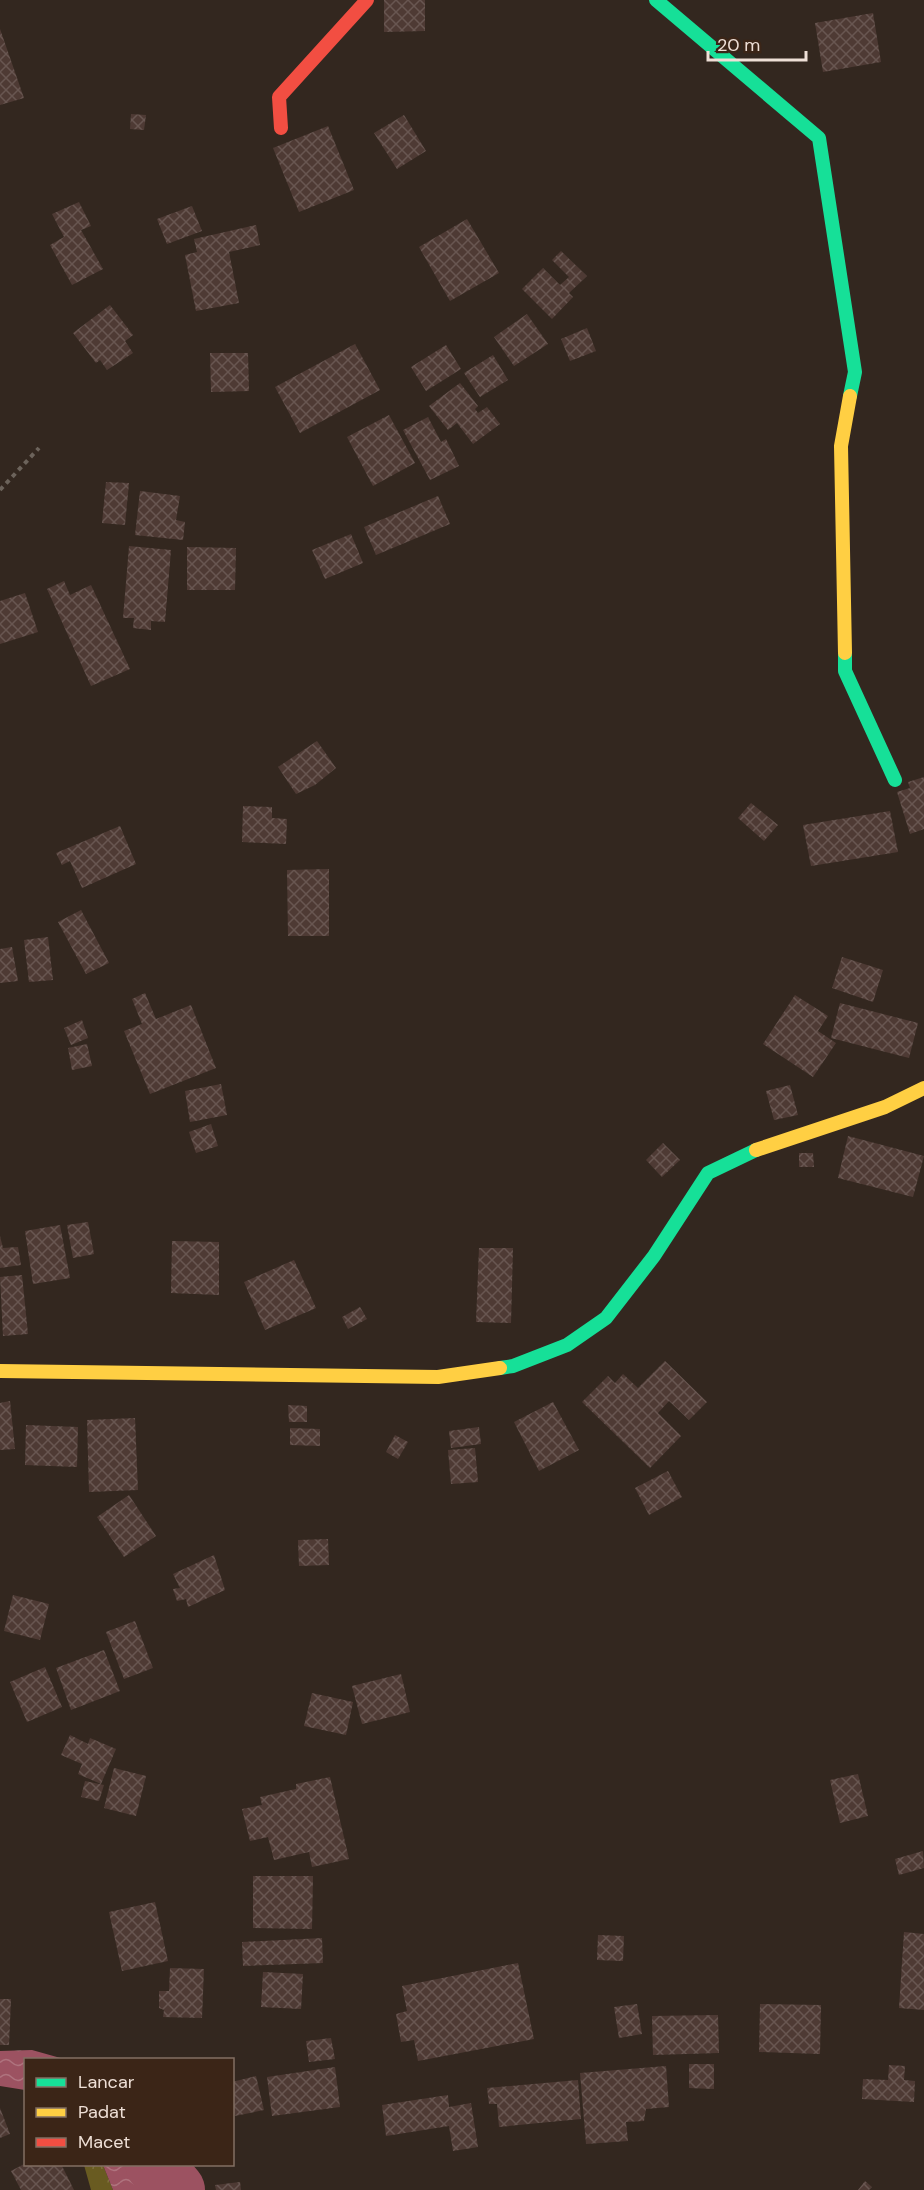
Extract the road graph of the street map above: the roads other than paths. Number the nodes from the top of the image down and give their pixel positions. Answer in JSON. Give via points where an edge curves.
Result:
{"nodes":[{"id":1,"x":367,"y":0,"type":"edge"},
{"id":2,"x":656,"y":0,"type":"edge"},
{"id":3,"x":281,"y":128,"type":"dead end"},
{"id":4,"x":895,"y":780,"type":"dead end"},
{"id":5,"x":924,"y":1088,"type":"edge"},
{"id":6,"x":0,"y":1371,"type":"edge"}],
"edges":[{"from":1,"to":3,"type":"street","via":[[279,97]]},
{"from":2,"to":4,"type":"street","via":[[819,138],[855,372],[842,446],[844,671]]},
{"from":5,"to":6,"type":"street","via":[[885,1107],[757,1149],[708,1173],[654,1256],[606,1318],[567,1345],[513,1366],[438,1377]]}]}
